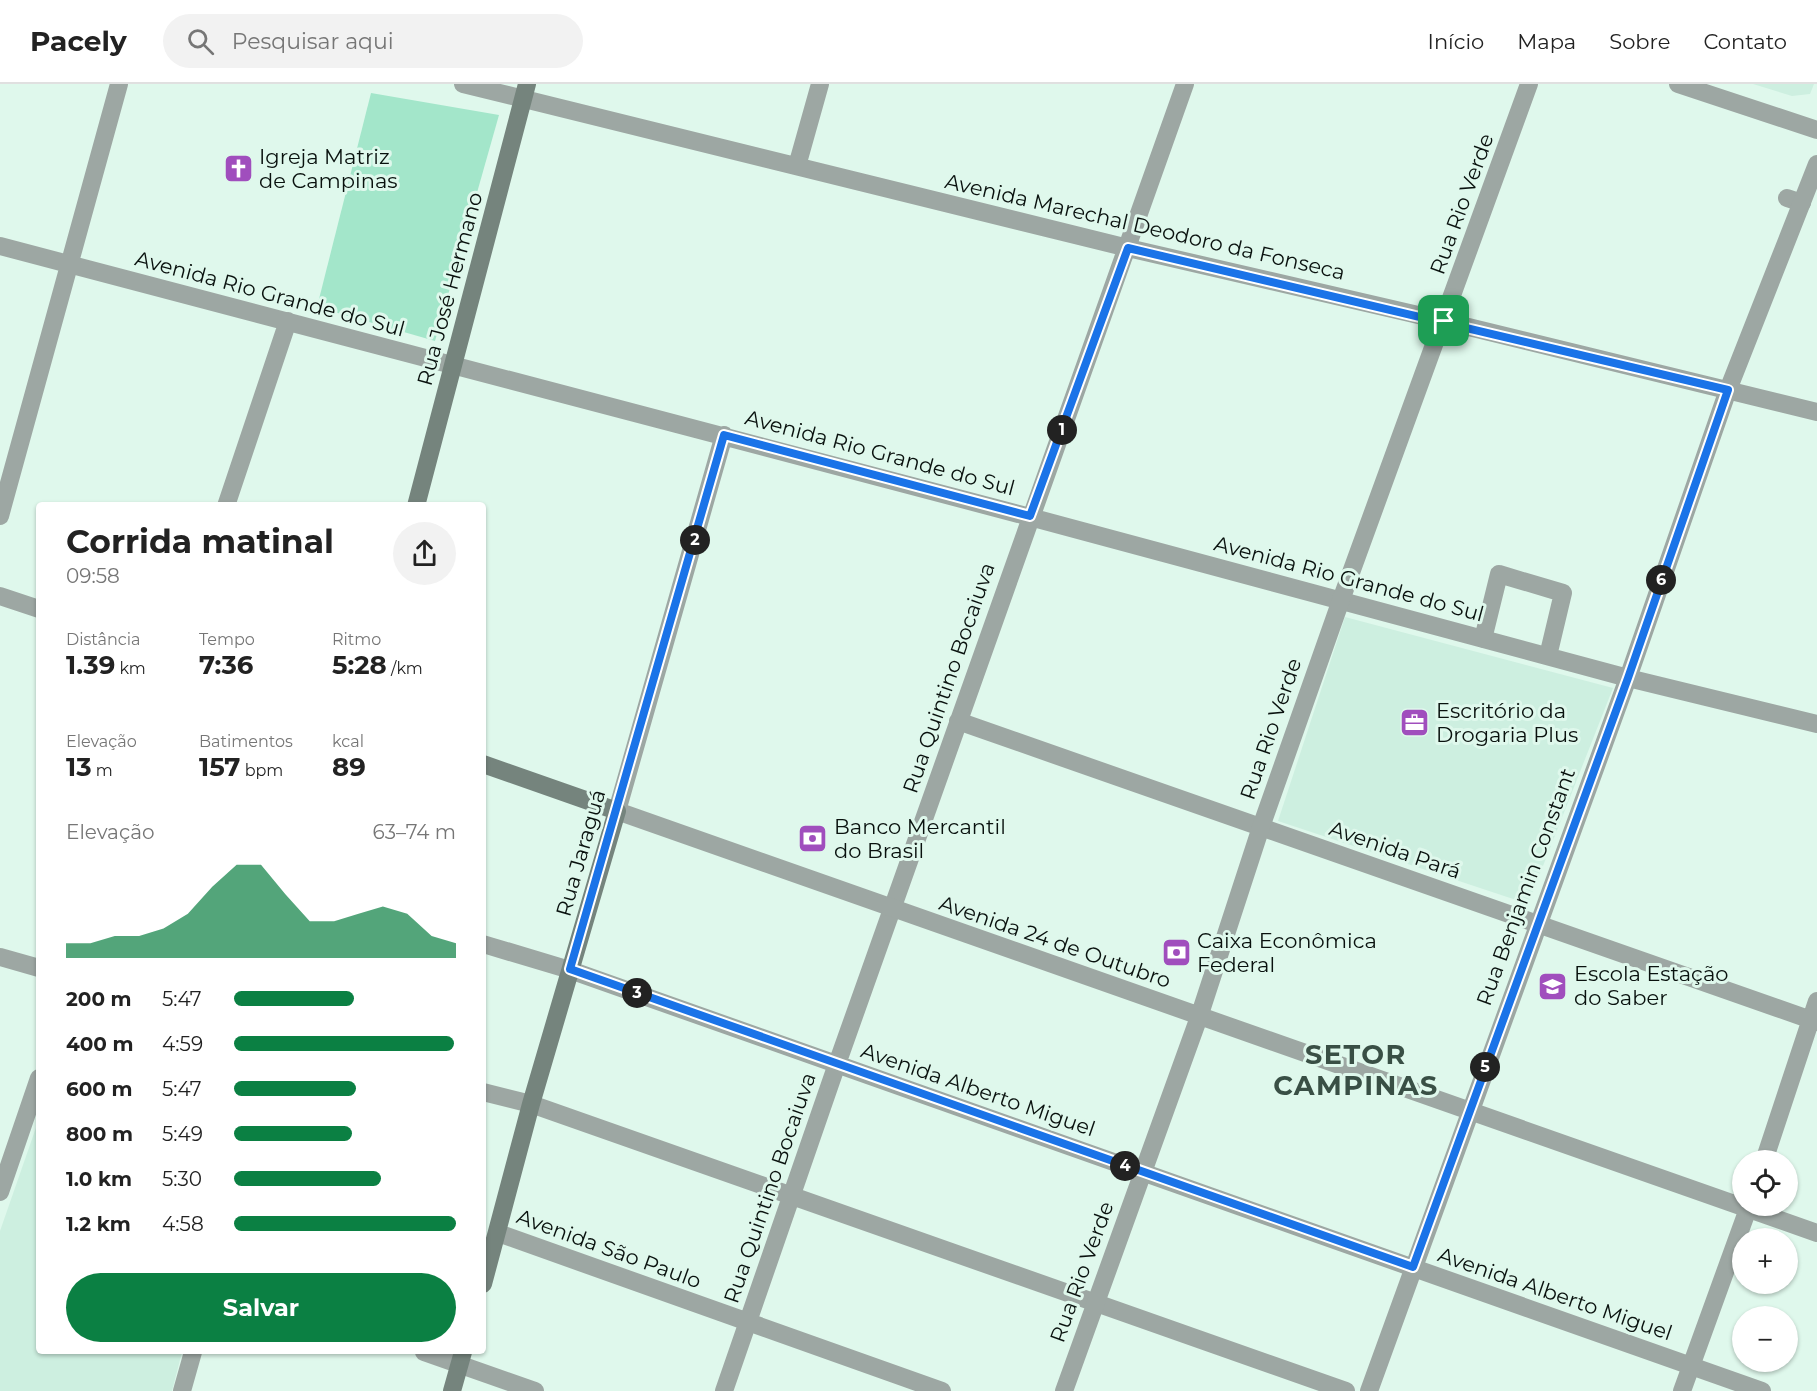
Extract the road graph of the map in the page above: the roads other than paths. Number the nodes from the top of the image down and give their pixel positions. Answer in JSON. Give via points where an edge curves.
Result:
{"nodes":[{"id":1,"x":119,"y":84,"type":"edge"},
{"id":2,"x":463,"y":84,"type":"edge"},
{"id":3,"x":820,"y":84,"type":"edge"},
{"id":4,"x":1185,"y":84,"type":"edge"},
{"id":5,"x":1529,"y":84,"type":"edge"},
{"id":6,"x":1678,"y":84,"type":"edge"},
{"id":7,"x":525,"y":91,"type":"edge"},
{"id":8,"x":1817,"y":130,"type":"edge"},
{"id":9,"x":1817,"y":164,"type":"edge"},
{"id":10,"x":797,"y":166,"type":"junction"},
{"id":11,"x":0,"y":246,"type":"edge"},
{"id":12,"x":1128,"y":248,"type":"junction"},
{"id":13,"x":71,"y":265,"type":"junction"},
{"id":14,"x":288,"y":321,"type":"junction"},
{"id":15,"x":1444,"y":321,"type":"junction"},
{"id":16,"x":453,"y":366,"type":"junction"},
{"id":17,"x":1728,"y":390,"type":"junction"},
{"id":18,"x":1817,"y":412,"type":"edge"},
{"id":19,"x":724,"y":435,"type":"junction"},
{"id":20,"x":227,"y":502,"type":"edge"},
{"id":21,"x":417,"y":502,"type":"edge"},
{"id":22,"x":0,"y":516,"type":"edge"},
{"id":23,"x":1030,"y":516,"type":"junction"},
{"id":24,"x":0,"y":596,"type":"edge"},
{"id":25,"x":1341,"y":600,"type":"junction"},
{"id":26,"x":36,"y":608,"type":"edge"},
{"id":27,"x":1483,"y":639,"type":"junction"},
{"id":28,"x":1548,"y":656,"type":"junction"},
{"id":29,"x":1628,"y":678,"type":"junction"},
{"id":30,"x":958,"y":721,"type":"junction"},
{"id":31,"x":1817,"y":724,"type":"edge"},
{"id":32,"x":486,"y":765,"type":"edge"},
{"id":33,"x":617,"y":811,"type":"junction"},
{"id":34,"x":1260,"y":827,"type":"junction"},
{"id":35,"x":892,"y":908,"type":"junction"},
{"id":36,"x":1536,"y":923,"type":"junction"},
{"id":37,"x":486,"y":945,"type":"edge"},
{"id":38,"x":0,"y":957,"type":"edge"},
{"id":39,"x":36,"y":967,"type":"edge"},
{"id":40,"x":570,"y":969,"type":"junction"},
{"id":41,"x":1817,"y":1001,"type":"edge"},
{"id":42,"x":1199,"y":1017,"type":"junction"},
{"id":43,"x":1814,"y":1021,"type":"edge"},
{"id":44,"x":837,"y":1064,"type":"junction"},
{"id":45,"x":36,"y":1087,"type":"edge"},
{"id":46,"x":486,"y":1093,"type":"edge"},
{"id":47,"x":531,"y":1104,"type":"junction"},
{"id":48,"x":1470,"y":1109,"type":"junction"},
{"id":49,"x":1768,"y":1150,"type":"edge"},
{"id":50,"x":1142,"y":1172,"type":"junction"},
{"id":51,"x":0,"y":1192,"type":"edge"},
{"id":52,"x":791,"y":1196,"type":"junction"},
{"id":53,"x":1732,"y":1202,"type":"edge"},
{"id":54,"x":1746,"y":1216,"type":"edge"},
{"id":55,"x":1771,"y":1216,"type":"edge"},
{"id":56,"x":498,"y":1233,"type":"junction"},
{"id":57,"x":1817,"y":1233,"type":"edge"},
{"id":58,"x":1413,"y":1267,"type":"junction"},
{"id":59,"x":486,"y":1274,"type":"edge"},
{"id":60,"x":1095,"y":1303,"type":"junction"},
{"id":61,"x":748,"y":1322,"type":"junction"},
{"id":62,"x":192,"y":1354,"type":"edge"},
{"id":63,"x":436,"y":1354,"type":"edge"},
{"id":64,"x":461,"y":1358,"type":"edge"},
{"id":65,"x":1691,"y":1365,"type":"junction"},
{"id":66,"x":182,"y":1391,"type":"edge"},
{"id":67,"x":452,"y":1391,"type":"edge"},
{"id":68,"x":535,"y":1391,"type":"edge"},
{"id":69,"x":724,"y":1391,"type":"edge"},
{"id":70,"x":942,"y":1391,"type":"edge"},
{"id":71,"x":1064,"y":1391,"type":"edge"},
{"id":72,"x":1346,"y":1391,"type":"edge"},
{"id":73,"x":1369,"y":1391,"type":"edge"},
{"id":74,"x":1682,"y":1391,"type":"edge"},
{"id":75,"x":1762,"y":1391,"type":"edge"}],
"edges":[{"from":1,"to":13,"type":"street"},
{"from":2,"to":7,"type":"street","name":"Avenida Marechal Deodoro da Fonseca"},
{"from":3,"to":10,"type":"street"},
{"from":4,"to":12,"type":"street","name":"Rua Quintino Bocaiuva"},
{"from":5,"to":15,"type":"street","name":"Rua Rio Verde"},
{"from":6,"to":8,"type":"street"},
{"from":7,"to":10,"type":"street","name":"Avenida Marechal Deodoro da Fonseca"},
{"from":7,"to":16,"type":"main road","name":"Rua José Hermano"},
{"from":9,"to":17,"type":"street","name":"Rua Benjamin Constant","via":[[1794,201]]},
{"from":10,"to":12,"type":"street","name":"Avenida Marechal Deodoro da Fonseca"},
{"from":11,"to":13,"type":"street","name":"Avenida Rio Grande do Sul"},
{"from":12,"to":15,"type":"street","name":"Avenida Marechal Deodoro da Fonseca"},
{"from":12,"to":23,"type":"street","name":"Rua Quintino Bocaiuva"},
{"from":13,"to":14,"type":"street","name":"Avenida Rio Grande do Sul"},
{"from":13,"to":22,"type":"street"},
{"from":14,"to":16,"type":"street","name":"Avenida Rio Grande do Sul"},
{"from":14,"to":20,"type":"street"},
{"from":15,"to":17,"type":"street","name":"Avenida Marechal Deodoro da Fonseca"},
{"from":15,"to":25,"type":"street","name":"Rua Rio Verde"},
{"from":16,"to":19,"type":"street","name":"Avenida Rio Grande do Sul"},
{"from":16,"to":21,"type":"main road","name":"Rua José Hermano"},
{"from":17,"to":18,"type":"street","name":"Avenida Marechal Deodoro da Fonseca"},
{"from":17,"to":29,"type":"street","name":"Rua Benjamin Constant"},
{"from":19,"to":23,"type":"street","name":"Avenida Rio Grande do Sul"},
{"from":19,"to":33,"type":"street","name":"Rua Jaraguá"},
{"from":23,"to":25,"type":"street","name":"Avenida Rio Grande do Sul"},
{"from":23,"to":30,"type":"street","name":"Rua Quintino Bocaiuva"},
{"from":24,"to":26,"type":"street"},
{"from":25,"to":27,"type":"street","name":"Avenida Rio Grande do Sul"},
{"from":25,"to":34,"type":"street","name":"Rua Rio Verde"},
{"from":27,"to":28,"type":"street","name":"Avenida Rio Grande do Sul"},
{"from":27,"to":28,"type":"street","via":[[1499,574],[1563,593]]},
{"from":28,"to":29,"type":"street","name":"Avenida Rio Grande do Sul"},
{"from":29,"to":31,"type":"street","name":"Avenida Rio Grande do Sul"},
{"from":29,"to":36,"type":"street","name":"Rua Benjamin Constant"},
{"from":30,"to":34,"type":"street","name":"Avenida Pará"},
{"from":30,"to":35,"type":"street","name":"Rua Quintino Bocaiuva"},
{"from":32,"to":33,"type":"main road","name":"Avenida 24 de Outubro"},
{"from":33,"to":35,"type":"street","name":"Avenida 24 de Outubro"},
{"from":33,"to":40,"type":"main road","name":"Rua Jaraguá"},
{"from":34,"to":36,"type":"street","name":"Avenida Pará"},
{"from":34,"to":42,"type":"street","name":"Rua Rio Verde"},
{"from":35,"to":42,"type":"street","name":"Avenida 24 de Outubro"},
{"from":35,"to":44,"type":"street","name":"Rua Quintino Bocaiuva"},
{"from":36,"to":43,"type":"street","name":"Avenida Pará"},
{"from":36,"to":48,"type":"street","name":"Rua Benjamin Constant"},
{"from":37,"to":40,"type":"street","name":"Avenida Alberto Miguel"},
{"from":38,"to":39,"type":"street"},
{"from":40,"to":44,"type":"street","name":"Avenida Alberto Miguel"},
{"from":40,"to":47,"type":"main road","name":"Rua Jaraguá"},
{"from":41,"to":43,"type":"street"},
{"from":42,"to":48,"type":"street","name":"Avenida 24 de Outubro"},
{"from":42,"to":50,"type":"street","name":"Rua Rio Verde"},
{"from":43,"to":49,"type":"street"},
{"from":44,"to":50,"type":"street","name":"Avenida Alberto Miguel"},
{"from":44,"to":52,"type":"street","name":"Rua Quintino Bocaiuva"},
{"from":45,"to":51,"type":"street"},
{"from":46,"to":47,"type":"street"},
{"from":47,"to":52,"type":"street"},
{"from":47,"to":56,"type":"main road","name":"Rua Jaraguá"},
{"from":48,"to":53,"type":"street","name":"Avenida 24 de Outubro"},
{"from":48,"to":58,"type":"street","name":"Rua Benjamin Constant"},
{"from":50,"to":58,"type":"street","name":"Avenida Alberto Miguel"},
{"from":50,"to":60,"type":"street","name":"Rua Rio Verde"},
{"from":52,"to":60,"type":"street"},
{"from":52,"to":61,"type":"street","name":"Rua Quintino Bocaiuva"},
{"from":54,"to":65,"type":"street"},
{"from":55,"to":57,"type":"street","name":"Avenida 24 de Outubro"},
{"from":56,"to":59,"type":"main road","name":"Rua Jaraguá"},
{"from":56,"to":61,"type":"street","name":"Avenida São Paulo"},
{"from":58,"to":65,"type":"street","name":"Avenida Alberto Miguel"},
{"from":58,"to":73,"type":"street","name":"Rua Benjamin Constant"},
{"from":60,"to":71,"type":"street","name":"Rua Rio Verde"},
{"from":60,"to":72,"type":"street"},
{"from":61,"to":69,"type":"street","name":"Rua Quintino Bocaiuva"},
{"from":61,"to":70,"type":"street","name":"Avenida São Paulo"},
{"from":62,"to":66,"type":"street"},
{"from":63,"to":64,"type":"street"},
{"from":64,"to":67,"type":"main road"},
{"from":64,"to":68,"type":"street"},
{"from":65,"to":74,"type":"street"},
{"from":65,"to":75,"type":"street","name":"Avenida Alberto Miguel"}]}
